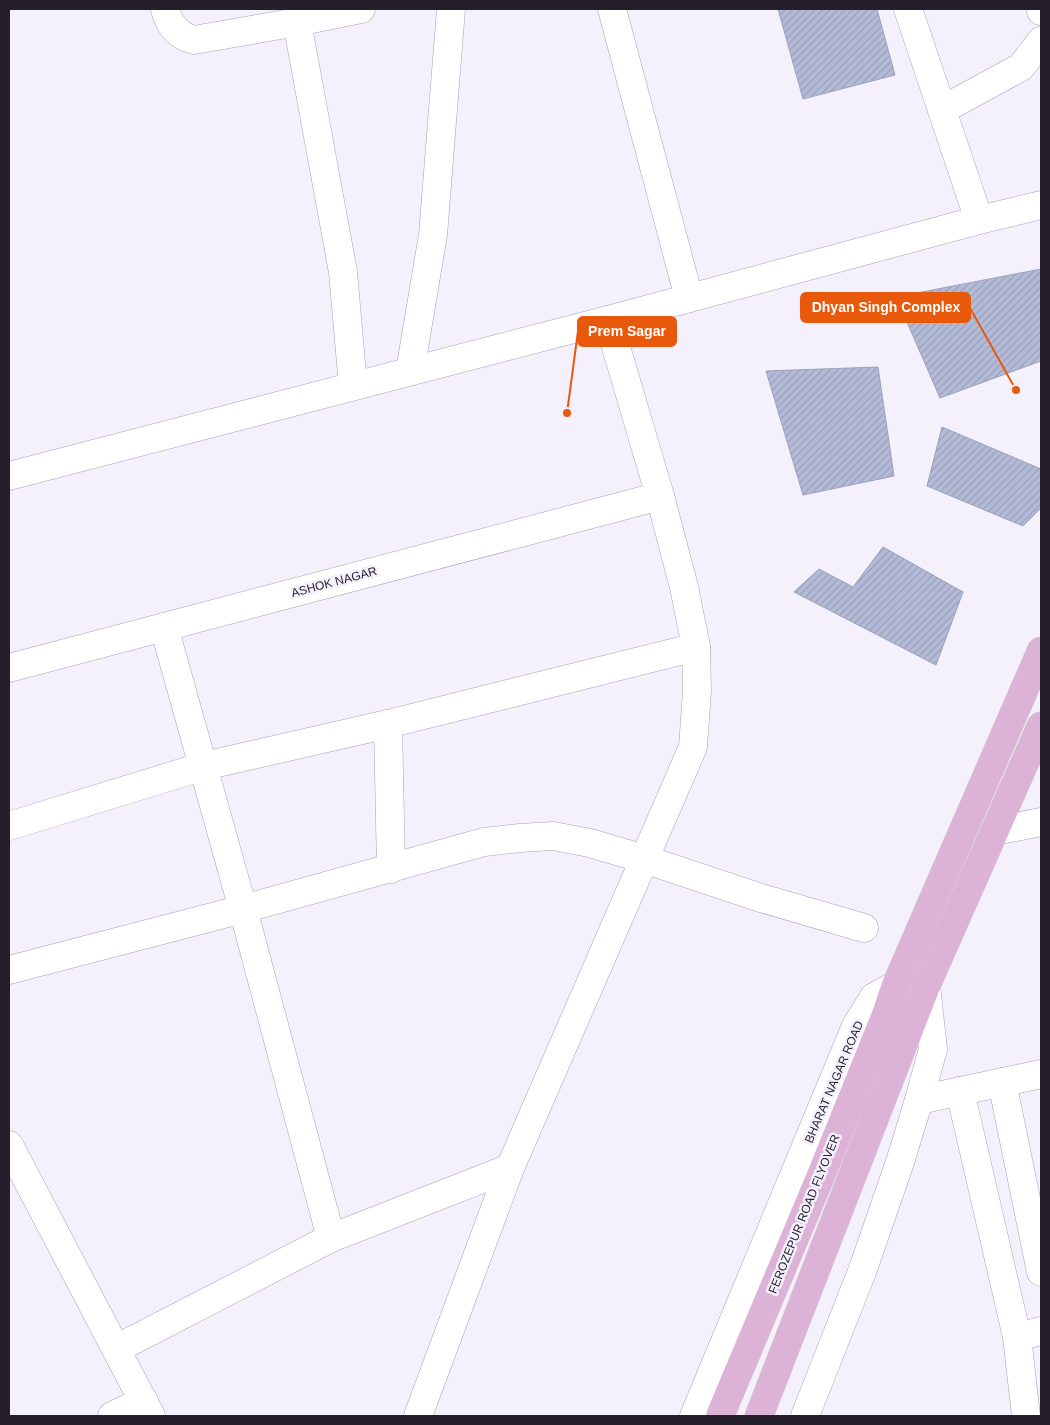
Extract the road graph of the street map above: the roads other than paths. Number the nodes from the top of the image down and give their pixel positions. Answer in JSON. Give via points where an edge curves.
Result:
{"nodes":[{"id":1,"x":165,"y":9,"type":"edge"},
{"id":2,"x":361,"y":9,"type":"edge"},
{"id":3,"x":451,"y":9,"type":"edge"},
{"id":4,"x":612,"y":9,"type":"edge"},
{"id":5,"x":908,"y":9,"type":"edge"},
{"id":6,"x":297,"y":22,"type":"junction"},
{"id":7,"x":1041,"y":41,"type":"edge"},
{"id":8,"x":942,"y":110,"type":"junction"},
{"id":9,"x":1041,"y":205,"type":"edge"},
{"id":10,"x":979,"y":220,"type":"junction"},
{"id":11,"x":689,"y":298,"type":"junction"},
{"id":12,"x":608,"y":320,"type":"junction"},
{"id":13,"x":410,"y":371,"type":"junction"},
{"id":14,"x":353,"y":386,"type":"junction"},
{"id":15,"x":9,"y":476,"type":"edge"},
{"id":16,"x":660,"y":496,"type":"junction"},
{"id":17,"x":164,"y":627,"type":"junction"},
{"id":18,"x":696,"y":647,"type":"junction"},
{"id":19,"x":1041,"y":651,"type":"edge"},
{"id":20,"x":9,"y":668,"type":"edge"},
{"id":21,"x":388,"y":724,"type":"junction"},
{"id":22,"x":1041,"y":726,"type":"edge"},
{"id":23,"x":204,"y":766,"type":"junction"},
{"id":24,"x":1041,"y":822,"type":"edge"},
{"id":25,"x":9,"y":826,"type":"edge"},
{"id":26,"x":995,"y":831,"type":"junction"},
{"id":27,"x":644,"y":859,"type":"junction"},
{"id":28,"x":391,"y":869,"type":"junction"},
{"id":29,"x":243,"y":909,"type":"junction"},
{"id":30,"x":864,"y":928,"type":"dead end"},
{"id":31,"x":9,"y":970,"type":"edge"},
{"id":32,"x":896,"y":985,"type":"junction"},
{"id":33,"x":926,"y":986,"type":"junction"},
{"id":34,"x":1041,"y":1074,"type":"edge"},
{"id":35,"x":1002,"y":1082,"type":"junction"},
{"id":36,"x":960,"y":1090,"type":"junction"},
{"id":37,"x":919,"y":1100,"type":"junction"},
{"id":38,"x":9,"y":1145,"type":"edge"},
{"id":39,"x":510,"y":1168,"type":"junction"},
{"id":40,"x":331,"y":1238,"type":"junction"},
{"id":41,"x":1041,"y":1272,"type":"edge"},
{"id":42,"x":1029,"y":1334,"type":"edge"},
{"id":43,"x":116,"y":1349,"type":"junction"},
{"id":44,"x":147,"y":1409,"type":"edge"},
{"id":45,"x":112,"y":1416,"type":"edge"},
{"id":46,"x":418,"y":1416,"type":"edge"},
{"id":47,"x":694,"y":1416,"type":"edge"},
{"id":48,"x":720,"y":1416,"type":"edge"},
{"id":49,"x":759,"y":1416,"type":"edge"},
{"id":50,"x":805,"y":1416,"type":"edge"},
{"id":51,"x":1026,"y":1416,"type":"edge"}],
"edges":[{"from":1,"to":6,"type":"street","via":[[178,33],[194,40]]},
{"from":2,"to":6,"type":"street"},
{"from":3,"to":13,"type":"street","via":[[433,235]]},
{"from":4,"to":11,"type":"street"},
{"from":5,"to":8,"type":"street"},
{"from":6,"to":14,"type":"street","via":[[343,272]]},
{"from":7,"to":8,"type":"street","via":[[1021,67]]},
{"from":8,"to":10,"type":"street"},
{"from":9,"to":10,"type":"street"},
{"from":10,"to":11,"type":"street"},
{"from":11,"to":12,"type":"street"},
{"from":12,"to":13,"type":"street"},
{"from":12,"to":16,"type":"street"},
{"from":13,"to":14,"type":"street"},
{"from":14,"to":15,"type":"street"},
{"from":16,"to":17,"type":"street","name":"ASHOK NAGAR"},
{"from":16,"to":18,"type":"street"},
{"from":17,"to":20,"type":"street","name":"ASHOK NAGAR"},
{"from":17,"to":23,"type":"street"},
{"from":18,"to":21,"type":"street"},
{"from":18,"to":27,"type":"street","via":[[693,747]]},
{"from":19,"to":32,"type":"main road"},
{"from":21,"to":23,"type":"street"},
{"from":21,"to":28,"type":"street"},
{"from":22,"to":26,"type":"main road"},
{"from":23,"to":25,"type":"street"},
{"from":23,"to":29,"type":"street"},
{"from":24,"to":26,"type":"street"},
{"from":26,"to":33,"type":"main road"},
{"from":27,"to":28,"type":"street","via":[[553,836],[484,842]]},
{"from":27,"to":30,"type":"street"},
{"from":27,"to":39,"type":"street"},
{"from":28,"to":29,"type":"street"},
{"from":29,"to":31,"type":"street"},
{"from":29,"to":40,"type":"street"},
{"from":32,"to":47,"type":"street","name":"BHARAT NAGAR ROAD","via":[[874,998],[856,1026]]},
{"from":32,"to":48,"type":"main road","name":"FEROZEPUR ROAD FLYOVER"},
{"from":33,"to":37,"type":"street","via":[[933,1049]]},
{"from":33,"to":49,"type":"main road"},
{"from":34,"to":35,"type":"street"},
{"from":35,"to":36,"type":"street"},
{"from":35,"to":41,"type":"street"},
{"from":36,"to":37,"type":"street"},
{"from":36,"to":42,"type":"street"},
{"from":37,"to":50,"type":"street","via":[[863,1269]]},
{"from":38,"to":43,"type":"street"},
{"from":39,"to":40,"type":"street"},
{"from":39,"to":46,"type":"street"},
{"from":40,"to":43,"type":"street"},
{"from":42,"to":51,"type":"street"},
{"from":43,"to":44,"type":"street"},
{"from":44,"to":45,"type":"street"}]}
